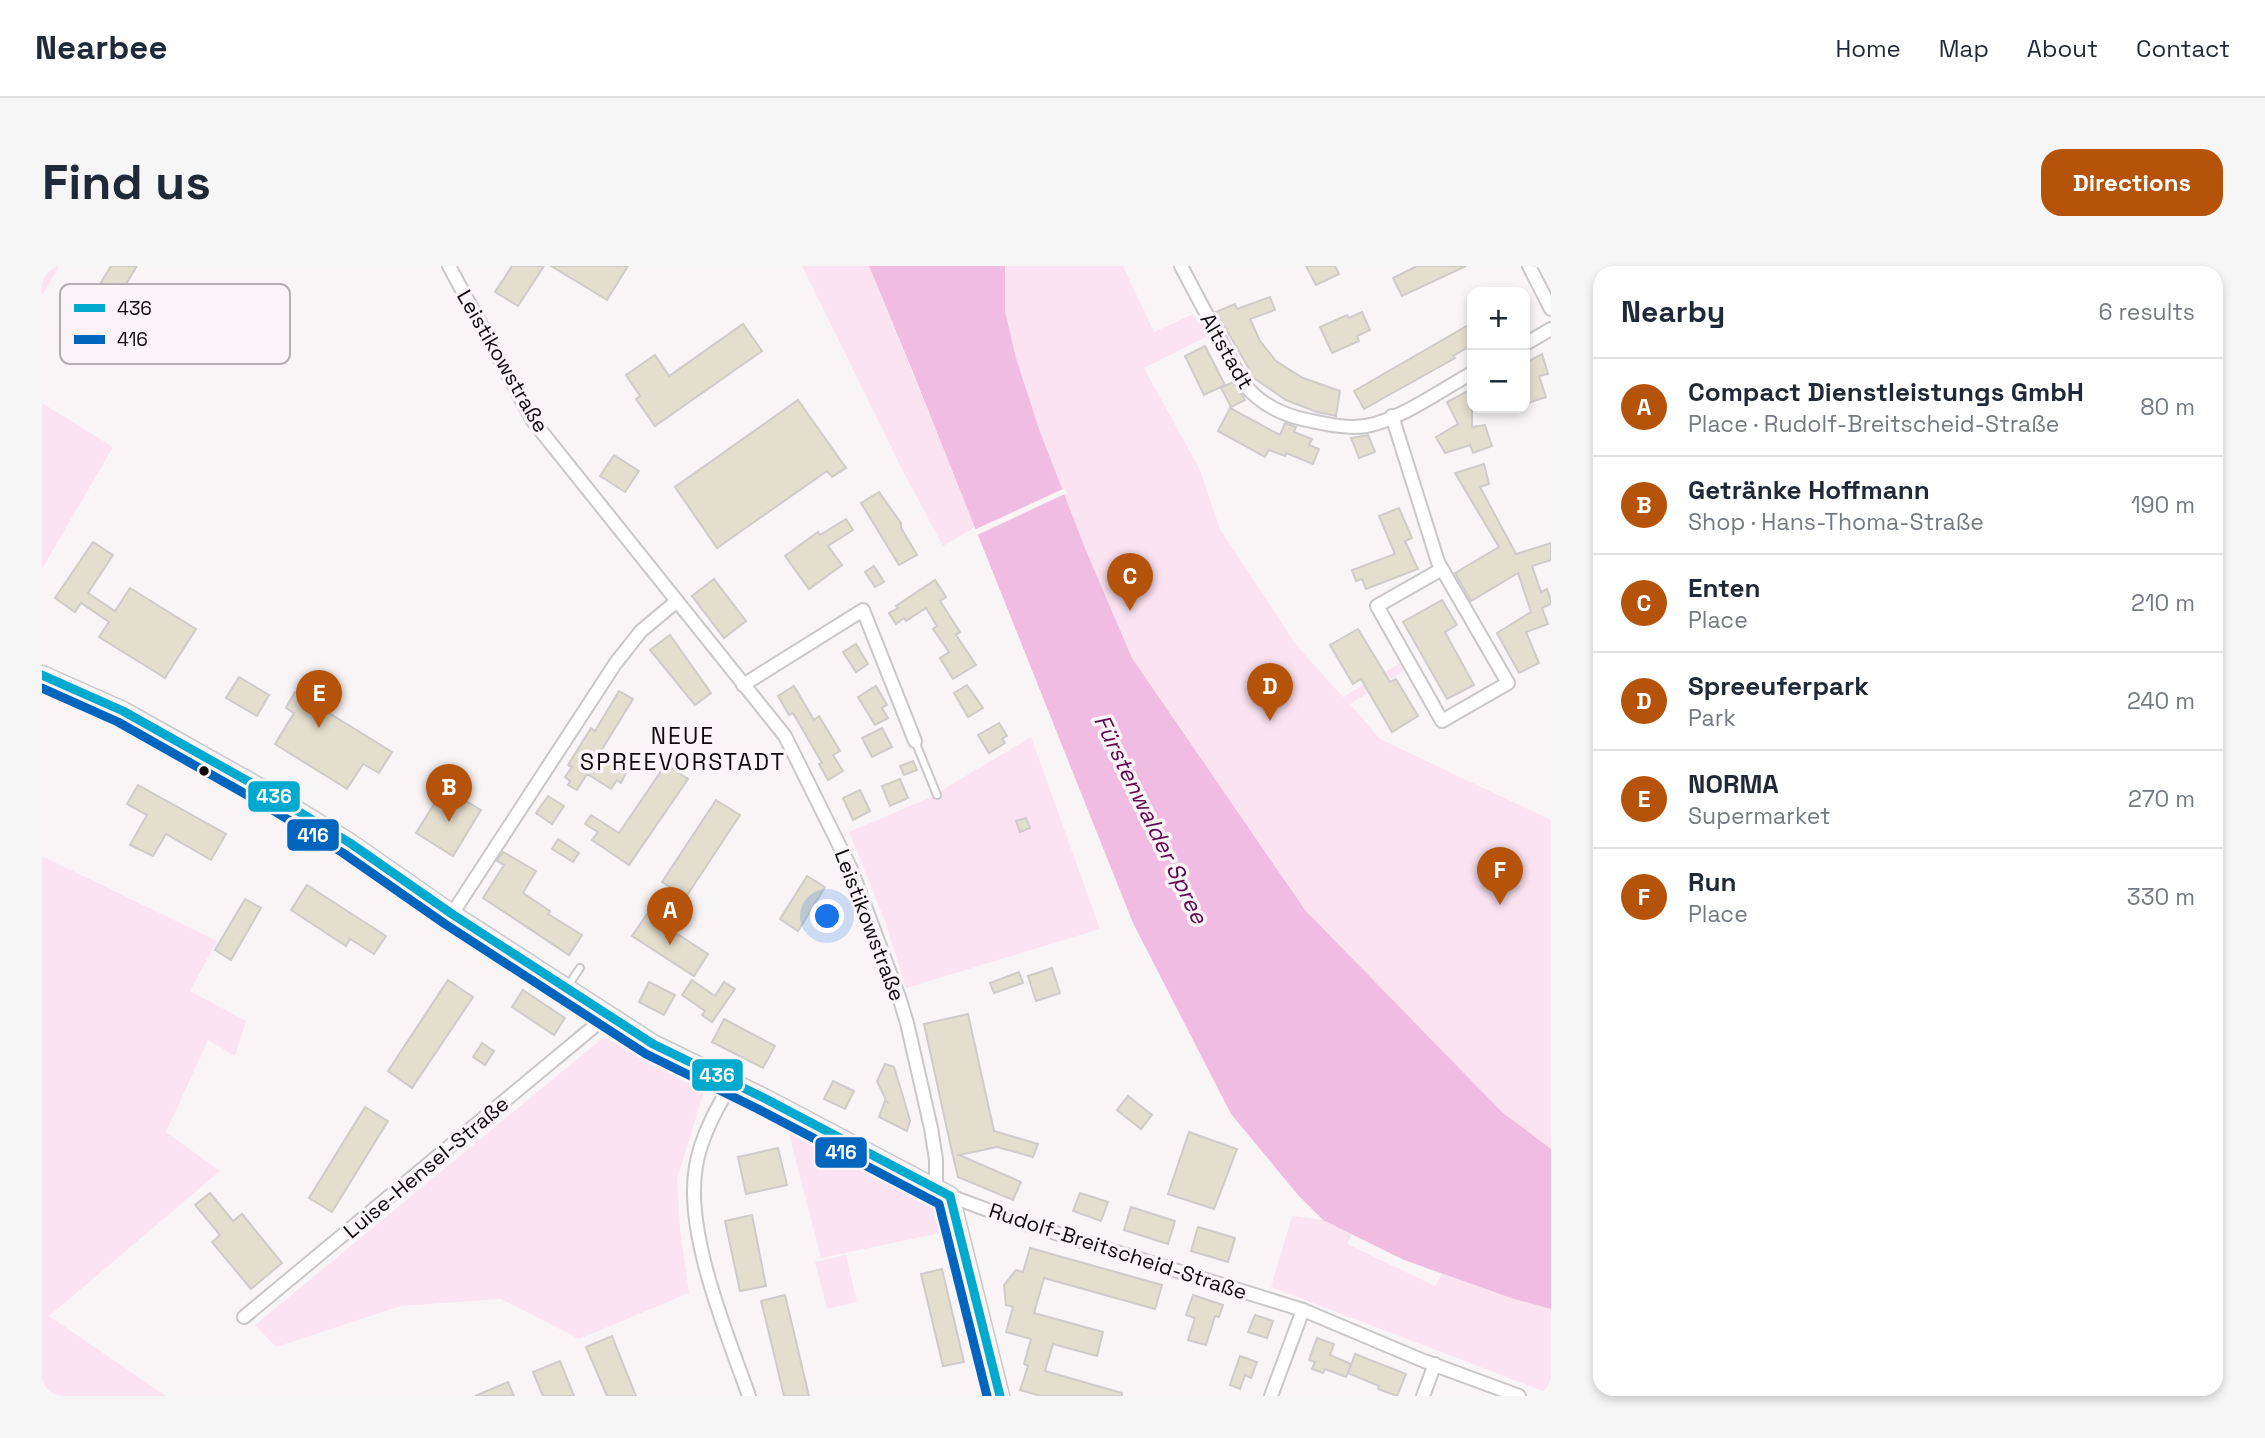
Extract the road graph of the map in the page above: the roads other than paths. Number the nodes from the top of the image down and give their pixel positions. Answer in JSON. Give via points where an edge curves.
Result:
{"nodes":[{"id":1,"x":449,"y":266,"type":"edge"},
{"id":2,"x":1181,"y":266,"type":"edge"},
{"id":3,"x":1529,"y":266,"type":"edge"},
{"id":4,"x":1551,"y":309,"type":"edge"},
{"id":5,"x":1551,"y":329,"type":"edge"},
{"id":6,"x":1530,"y":341,"type":"edge"},
{"id":7,"x":1467,"y":376,"type":"edge"},
{"id":8,"x":1392,"y":416,"type":"junction"},
{"id":9,"x":1442,"y":569,"type":"junction"},
{"id":10,"x":677,"y":601,"type":"junction"},
{"id":11,"x":42,"y":676,"type":"edge"},
{"id":12,"x":743,"y":685,"type":"junction"},
{"id":13,"x":915,"y":741,"type":"joint"},
{"id":14,"x":937,"y":795,"type":"dead end"},
{"id":15,"x":452,"y":914,"type":"junction"},
{"id":16,"x":580,"y":968,"type":"dead end"},
{"id":17,"x":566,"y":988,"type":"junction"},
{"id":18,"x":605,"y":1014,"type":"junction"},
{"id":19,"x":732,"y":1082,"type":"junction"},
{"id":20,"x":943,"y":1192,"type":"junction"},
{"id":21,"x":1303,"y":1310,"type":"junction"},
{"id":22,"x":244,"y":1317,"type":"dead end"},
{"id":23,"x":1435,"y":1364,"type":"junction"},
{"id":24,"x":749,"y":1396,"type":"edge"},
{"id":25,"x":1000,"y":1396,"type":"edge"},
{"id":26,"x":1271,"y":1396,"type":"edge"},
{"id":27,"x":1423,"y":1396,"type":"edge"},
{"id":28,"x":1519,"y":1396,"type":"edge"}],
"edges":[{"from":1,"to":10,"type":"street","name":"Leistikowstraße","via":[[533,421]]},
{"from":2,"to":8,"type":"street","name":"Altstadt","via":[[1255,398],[1299,419],[1350,427]]},
{"from":3,"to":4,"type":"street"},
{"from":5,"to":6,"type":"street"},
{"from":7,"to":8,"type":"street"},
{"from":8,"to":9,"type":"street"},
{"from":9,"to":9,"type":"street","via":[[1377,606],[1442,721],[1508,683]]},
{"from":10,"to":12,"type":"street","name":"Leistikowstraße"},
{"from":10,"to":15,"type":"street","via":[[641,631],[615,664]]},
{"from":11,"to":15,"type":"main road","name":"Rudolf-Breitscheid-Straße","via":[[123,711],[231,771],[350,843]]},
{"from":12,"to":13,"type":"street","via":[[863,610]]},
{"from":12,"to":20,"type":"street","name":"Leistikowstraße","via":[[785,736],[878,935],[907,1023]]},
{"from":13,"to":14,"type":"lane"},
{"from":15,"to":17,"type":"main road","name":"Rudolf-Breitscheid-Straße"},
{"from":16,"to":17,"type":"lane"},
{"from":17,"to":18,"type":"main road","name":"Rudolf-Breitscheid-Straße"},
{"from":18,"to":19,"type":"main road","name":"Rudolf-Breitscheid-Straße","via":[[653,1044]]},
{"from":18,"to":22,"type":"street","name":"Luise-Hensel-Straße"},
{"from":19,"to":20,"type":"main road","name":"Rudolf-Breitscheid-Straße"},
{"from":19,"to":24,"type":"street","via":[[701,1145],[694,1212],[717,1306]]},
{"from":20,"to":21,"type":"street","name":"Rudolf-Breitscheid-Straße","via":[[1020,1222]]},
{"from":20,"to":25,"type":"main road"},
{"from":21,"to":23,"type":"street","name":"Rudolf-Breitscheid-Straße"},
{"from":21,"to":26,"type":"street"},
{"from":23,"to":27,"type":"street"},
{"from":23,"to":28,"type":"street","name":"Rudolf-Breitscheid-Straße"}]}
